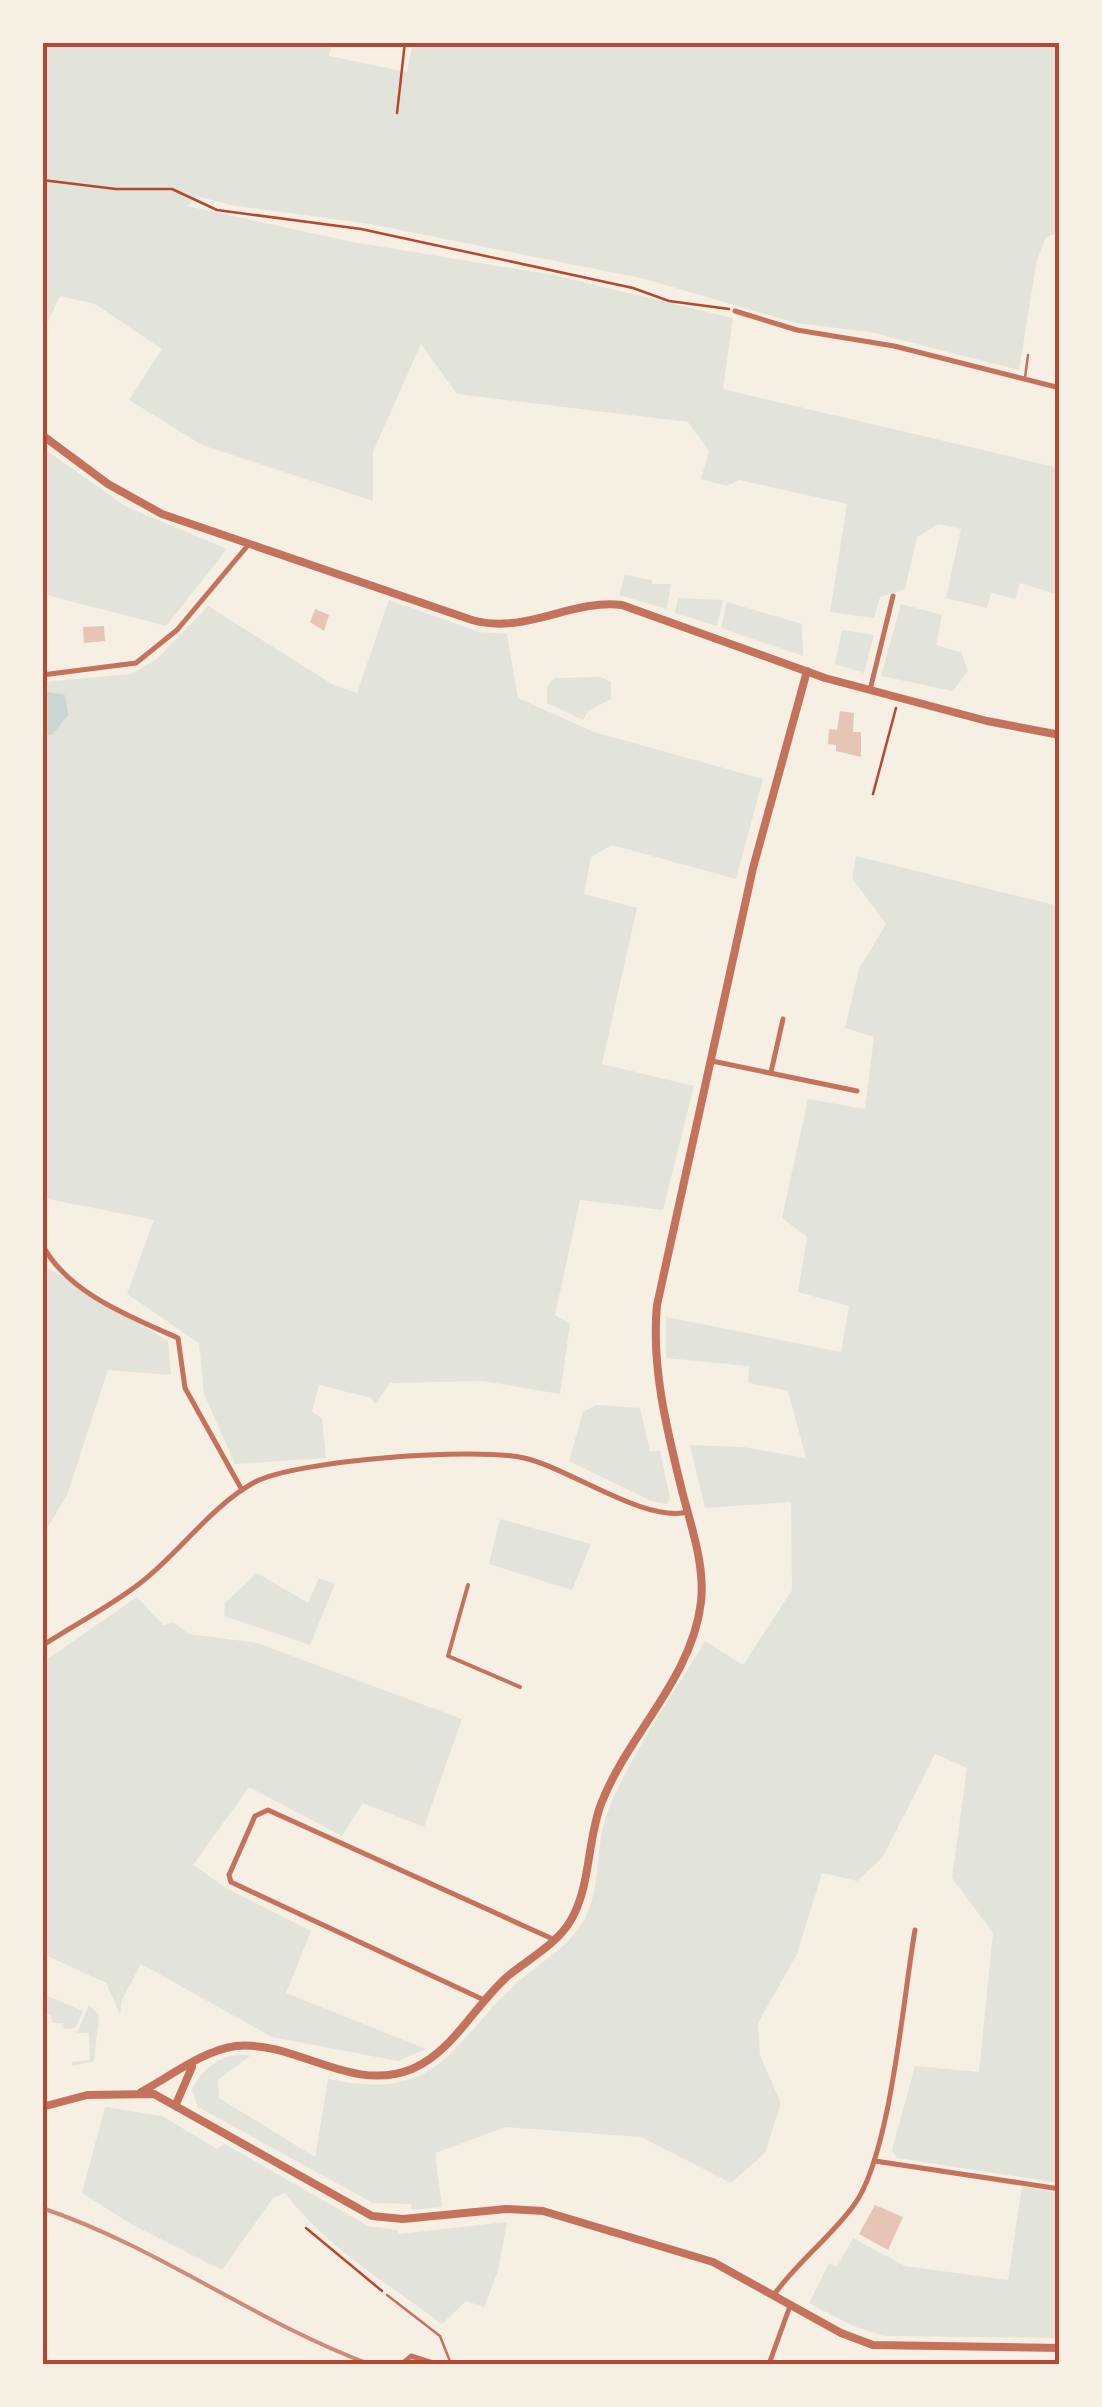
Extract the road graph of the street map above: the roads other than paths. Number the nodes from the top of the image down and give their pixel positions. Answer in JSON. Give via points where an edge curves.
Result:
{"nodes":[{"id":1,"x":735,"y":311,"type":"road end"},
{"id":2,"x":1028,"y":355,"type":"dead end"},
{"id":3,"x":1024,"y":379,"type":"junction"},
{"id":4,"x":1060,"y":388,"type":"edge"},
{"id":5,"x":42,"y":435,"type":"edge"},
{"id":6,"x":249,"y":544,"type":"junction"},
{"id":7,"x":893,"y":596,"type":"dead end"},
{"id":8,"x":806,"y":670,"type":"junction"},
{"id":9,"x":42,"y":674,"type":"edge"},
{"id":10,"x":870,"y":690,"type":"junction"},
{"id":11,"x":1060,"y":734,"type":"edge"},
{"id":12,"x":783,"y":1019,"type":"dead end"},
{"id":13,"x":712,"y":1061,"type":"junction"},
{"id":14,"x":771,"y":1072,"type":"junction"},
{"id":15,"x":857,"y":1091,"type":"dead end"},
{"id":16,"x":42,"y":1244,"type":"edge"},
{"id":17,"x":242,"y":1490,"type":"junction"},
{"id":18,"x":688,"y":1512,"type":"junction"},
{"id":19,"x":468,"y":1585,"type":"dead end"},
{"id":20,"x":42,"y":1646,"type":"edge"},
{"id":21,"x":520,"y":1687,"type":"dead end"},
{"id":22,"x":915,"y":1930,"type":"dead end"},
{"id":23,"x":554,"y":1940,"type":"junction"},
{"id":24,"x":484,"y":2000,"type":"junction"},
{"id":25,"x":198,"y":2061,"type":"junction"},
{"id":26,"x":141,"y":2092,"type":"junction"},
{"id":27,"x":176,"y":2104,"type":"junction"},
{"id":28,"x":42,"y":2108,"type":"edge"},
{"id":29,"x":875,"y":2160,"type":"junction"},
{"id":30,"x":1060,"y":2189,"type":"edge"},
{"id":31,"x":387,"y":2296,"type":"road end"},
{"id":32,"x":773,"y":2296,"type":"junction"},
{"id":33,"x":790,"y":2306,"type":"junction"},
{"id":34,"x":1060,"y":2348,"type":"edge"},
{"id":35,"x":402,"y":2364,"type":"edge"},
{"id":36,"x":436,"y":2364,"type":"edge"},
{"id":37,"x":451,"y":2364,"type":"edge"},
{"id":38,"x":770,"y":2364,"type":"edge"}],
"edges":[{"from":1,"to":3,"type":"street"},
{"from":2,"to":3,"type":"lane"},
{"from":3,"to":4,"type":"street"},
{"from":5,"to":6,"type":"street","via":[[134,500]]},
{"from":6,"to":8,"type":"street","via":[[483,623],[516,624],[620,605]]},
{"from":6,"to":9,"type":"street","via":[[177,630],[136,663]]},
{"from":7,"to":10,"type":"street"},
{"from":8,"to":10,"type":"street"},
{"from":8,"to":13,"type":"street"},
{"from":10,"to":11,"type":"street"},
{"from":12,"to":14,"type":"street"},
{"from":13,"to":14,"type":"street"},
{"from":13,"to":18,"type":"street","via":[[654,1335]]},
{"from":14,"to":15,"type":"street"},
{"from":16,"to":17,"type":"street","via":[[78,1284],[178,1338],[185,1388]]},
{"from":17,"to":18,"type":"street","via":[[296,1470],[494,1454],[540,1462],[646,1508]]},
{"from":17,"to":20,"type":"street","via":[[140,1583]]},
{"from":18,"to":23,"type":"street","via":[[701,1576],[695,1630],[606,1792],[578,1904]]},
{"from":19,"to":21,"type":"street","via":[[448,1656]]},
{"from":22,"to":29,"type":"street"},
{"from":23,"to":24,"type":"street"},
{"from":23,"to":24,"type":"street","via":[[268,1810],[256,1816],[230,1882]]},
{"from":24,"to":25,"type":"street","via":[[434,2056],[396,2074],[354,2074],[250,2046]]},
{"from":25,"to":26,"type":"street"},
{"from":25,"to":27,"type":"street"},
{"from":26,"to":27,"type":"street"},
{"from":26,"to":28,"type":"street","via":[[87,2095]]},
{"from":27,"to":32,"type":"street","via":[[372,2216],[543,2210],[691,2254]]},
{"from":29,"to":30,"type":"street"},
{"from":29,"to":32,"type":"street","via":[[853,2206]]},
{"from":31,"to":37,"type":"lane","via":[[440,2336]]},
{"from":32,"to":33,"type":"street"},
{"from":33,"to":34,"type":"street","via":[[887,2348]]},
{"from":33,"to":38,"type":"street"},
{"from":35,"to":36,"type":"street","via":[[416,2356]]}]}
